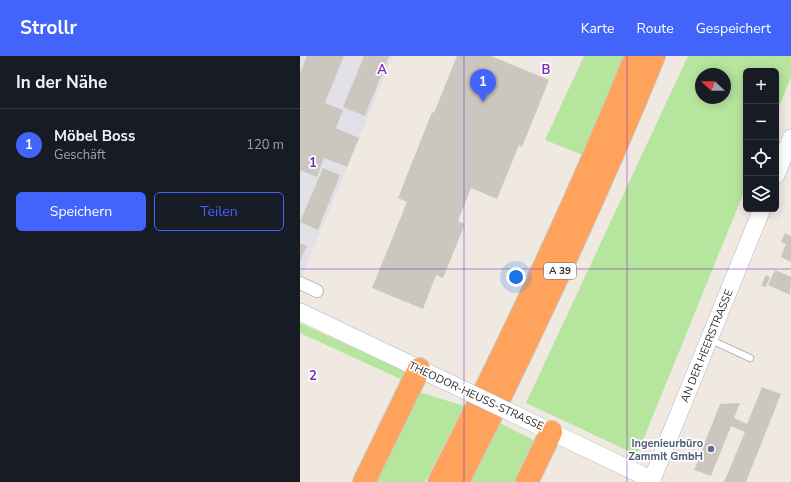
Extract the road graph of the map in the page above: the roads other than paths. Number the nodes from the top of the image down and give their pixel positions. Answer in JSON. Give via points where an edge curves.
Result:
{"nodes":[{"id":1,"x":636,"y":56,"type":"edge"},
{"id":2,"x":654,"y":56,"type":"edge"},
{"id":3,"x":790,"y":145,"type":"edge"},
{"id":4,"x":779,"y":169,"type":"edge"},
{"id":5,"x":761,"y":212,"type":"edge"},
{"id":6,"x":300,"y":283,"type":"edge"},
{"id":7,"x":317,"y":291,"type":"dead end"},
{"id":8,"x":300,"y":312,"type":"edge"},
{"id":9,"x":709,"y":340,"type":"junction"},
{"id":10,"x":750,"y":358,"type":"dead end"},
{"id":11,"x":419,"y":369,"type":"junction"},
{"id":12,"x":551,"y":432,"type":"junction"},
{"id":13,"x":653,"y":481,"type":"edge"},
{"id":14,"x":364,"y":482,"type":"edge"},
{"id":15,"x":439,"y":482,"type":"edge"},
{"id":16,"x":458,"y":482,"type":"edge"},
{"id":17,"x":527,"y":482,"type":"edge"}],
"edges":[{"from":1,"to":15,"type":"highway","number":"A 39","via":[[545,264]]},
{"from":2,"to":16,"type":"highway","number":"A 39","via":[[561,270]]},
{"from":3,"to":4,"type":"street"},
{"from":5,"to":9,"type":"street","name":"AN DER HEERSTRASSE"},
{"from":6,"to":7,"type":"street"},
{"from":8,"to":11,"type":"street","name":"THEODOR-HEUSS-STRASSE"},
{"from":9,"to":10,"type":"lane"},
{"from":9,"to":13,"type":"street","name":"AN DER HEERSTRASSE"},
{"from":11,"to":12,"type":"street","name":"THEODOR-HEUSS-STRASSE","bridge":true},
{"from":11,"to":14,"type":"highway"},
{"from":12,"to":13,"type":"street","name":"THEODOR-HEUSS-STRASSE"},
{"from":12,"to":17,"type":"highway"}]}
